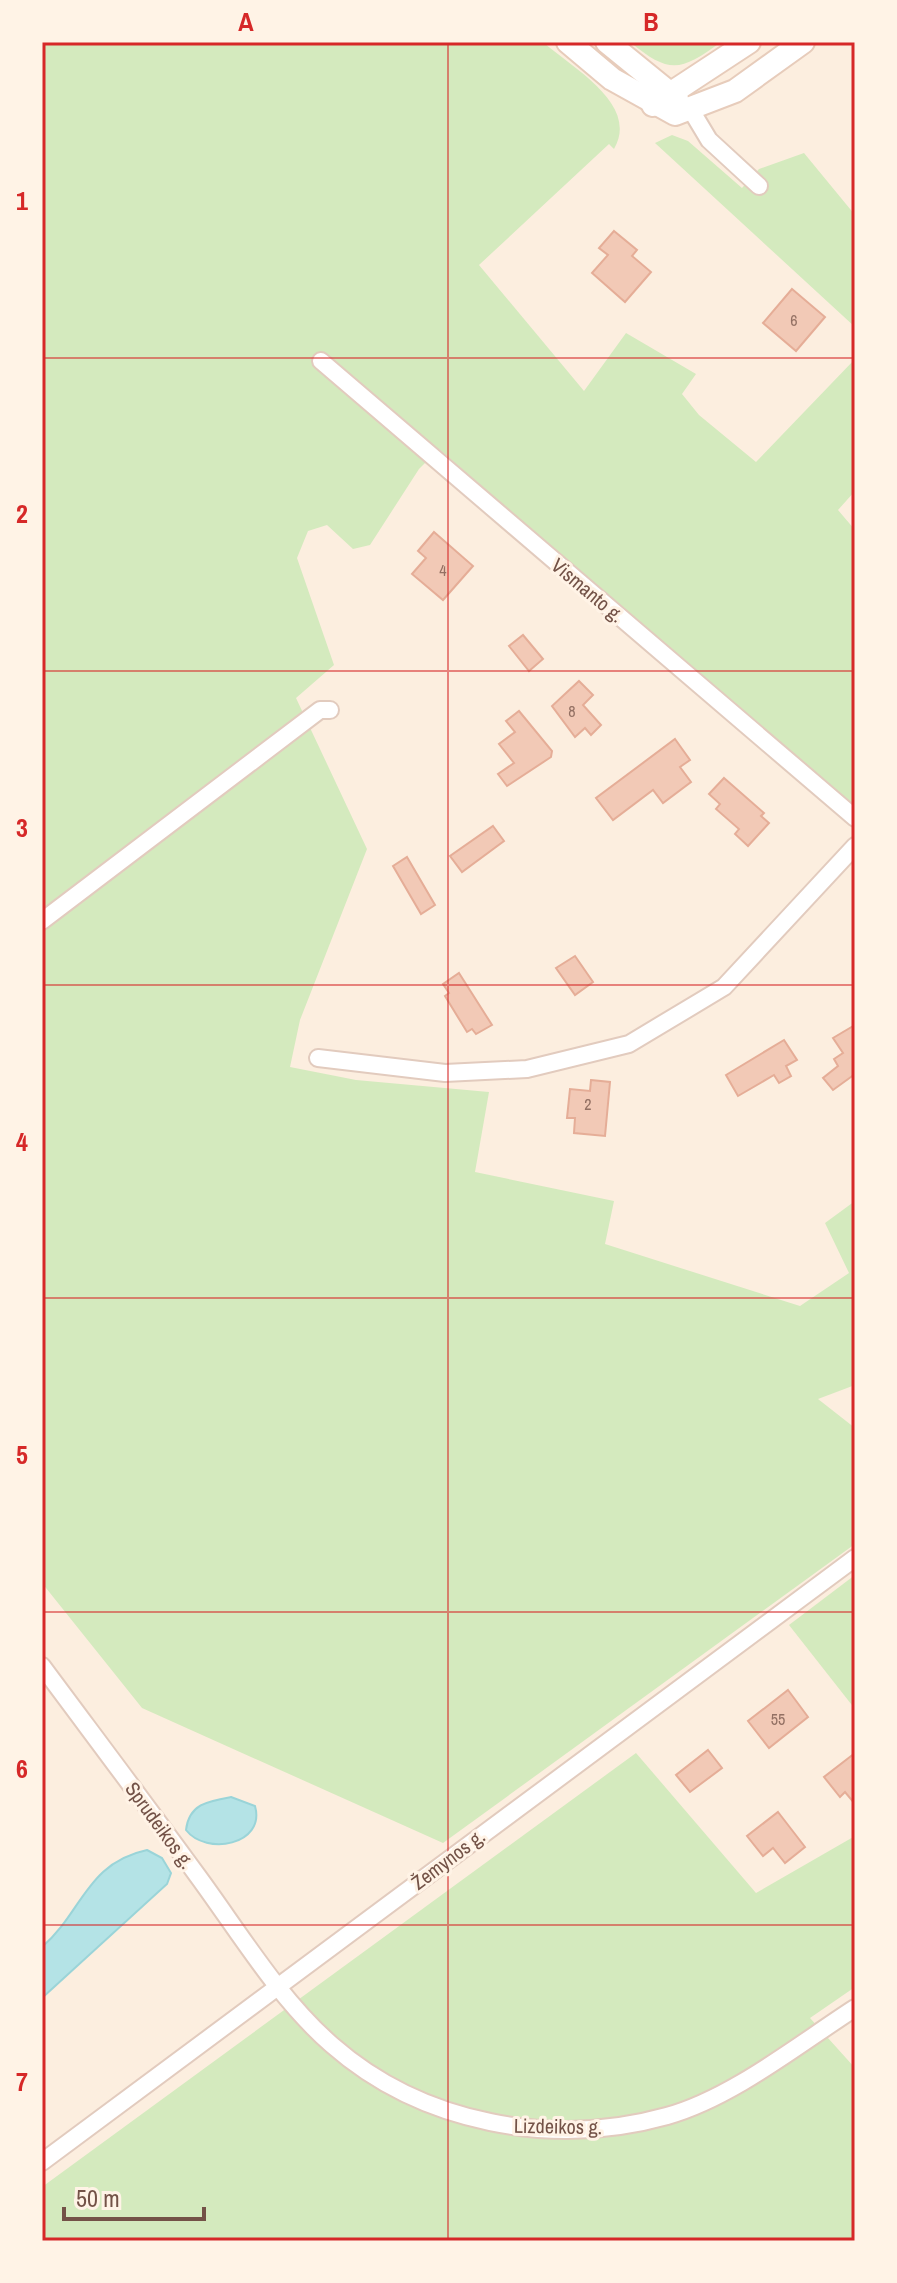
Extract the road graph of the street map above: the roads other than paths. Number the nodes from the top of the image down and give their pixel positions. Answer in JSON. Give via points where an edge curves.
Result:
{"nodes":[{"id":1,"x":568,"y":42,"type":"edge"},
{"id":2,"x":607,"y":42,"type":"edge"},
{"id":3,"x":749,"y":42,"type":"edge"},
{"id":4,"x":803,"y":42,"type":"edge"},
{"id":5,"x":660,"y":98,"type":"junction"},
{"id":6,"x":691,"y":110,"type":"junction"},
{"id":7,"x":759,"y":186,"type":"dead end"},
{"id":8,"x":321,"y":361,"type":"dead end"},
{"id":9,"x":330,"y":710,"type":"dead end"},
{"id":10,"x":855,"y":818,"type":"edge"},
{"id":11,"x":855,"y":846,"type":"edge"},
{"id":12,"x":42,"y":921,"type":"edge"},
{"id":13,"x":318,"y":1058,"type":"dead end"},
{"id":14,"x":855,"y":1558,"type":"edge"},
{"id":15,"x":42,"y":1666,"type":"edge"},
{"id":16,"x":278,"y":1985,"type":"junction"},
{"id":17,"x":855,"y":2008,"type":"edge"},
{"id":18,"x":42,"y":2162,"type":"edge"}],
"edges":[{"from":1,"to":5,"type":"main road","via":[[612,79]]},
{"from":2,"to":5,"type":"main road"},
{"from":3,"to":5,"type":"main road"},
{"from":4,"to":6,"type":"main road","via":[[735,91]]},
{"from":5,"to":6,"type":"main road"},
{"from":6,"to":7,"type":"street","via":[[709,140]]},
{"from":8,"to":10,"type":"street","name":"Vismanto g."},
{"from":9,"to":12,"type":"street","via":[[320,710]]},
{"from":11,"to":13,"type":"street","via":[[724,987],[629,1044],[527,1069],[445,1073]]},
{"from":14,"to":16,"type":"street","name":"Žemynos g."},
{"from":15,"to":16,"type":"street","name":"Sprudeikos g."},
{"from":16,"to":17,"type":"street","name":"Lizdeikos g.","via":[[331,2044],[374,2078],[436,2108],[513,2128],[592,2131],[669,2116],[733,2086]]},
{"from":16,"to":18,"type":"street","name":"Žemynos g."}]}
